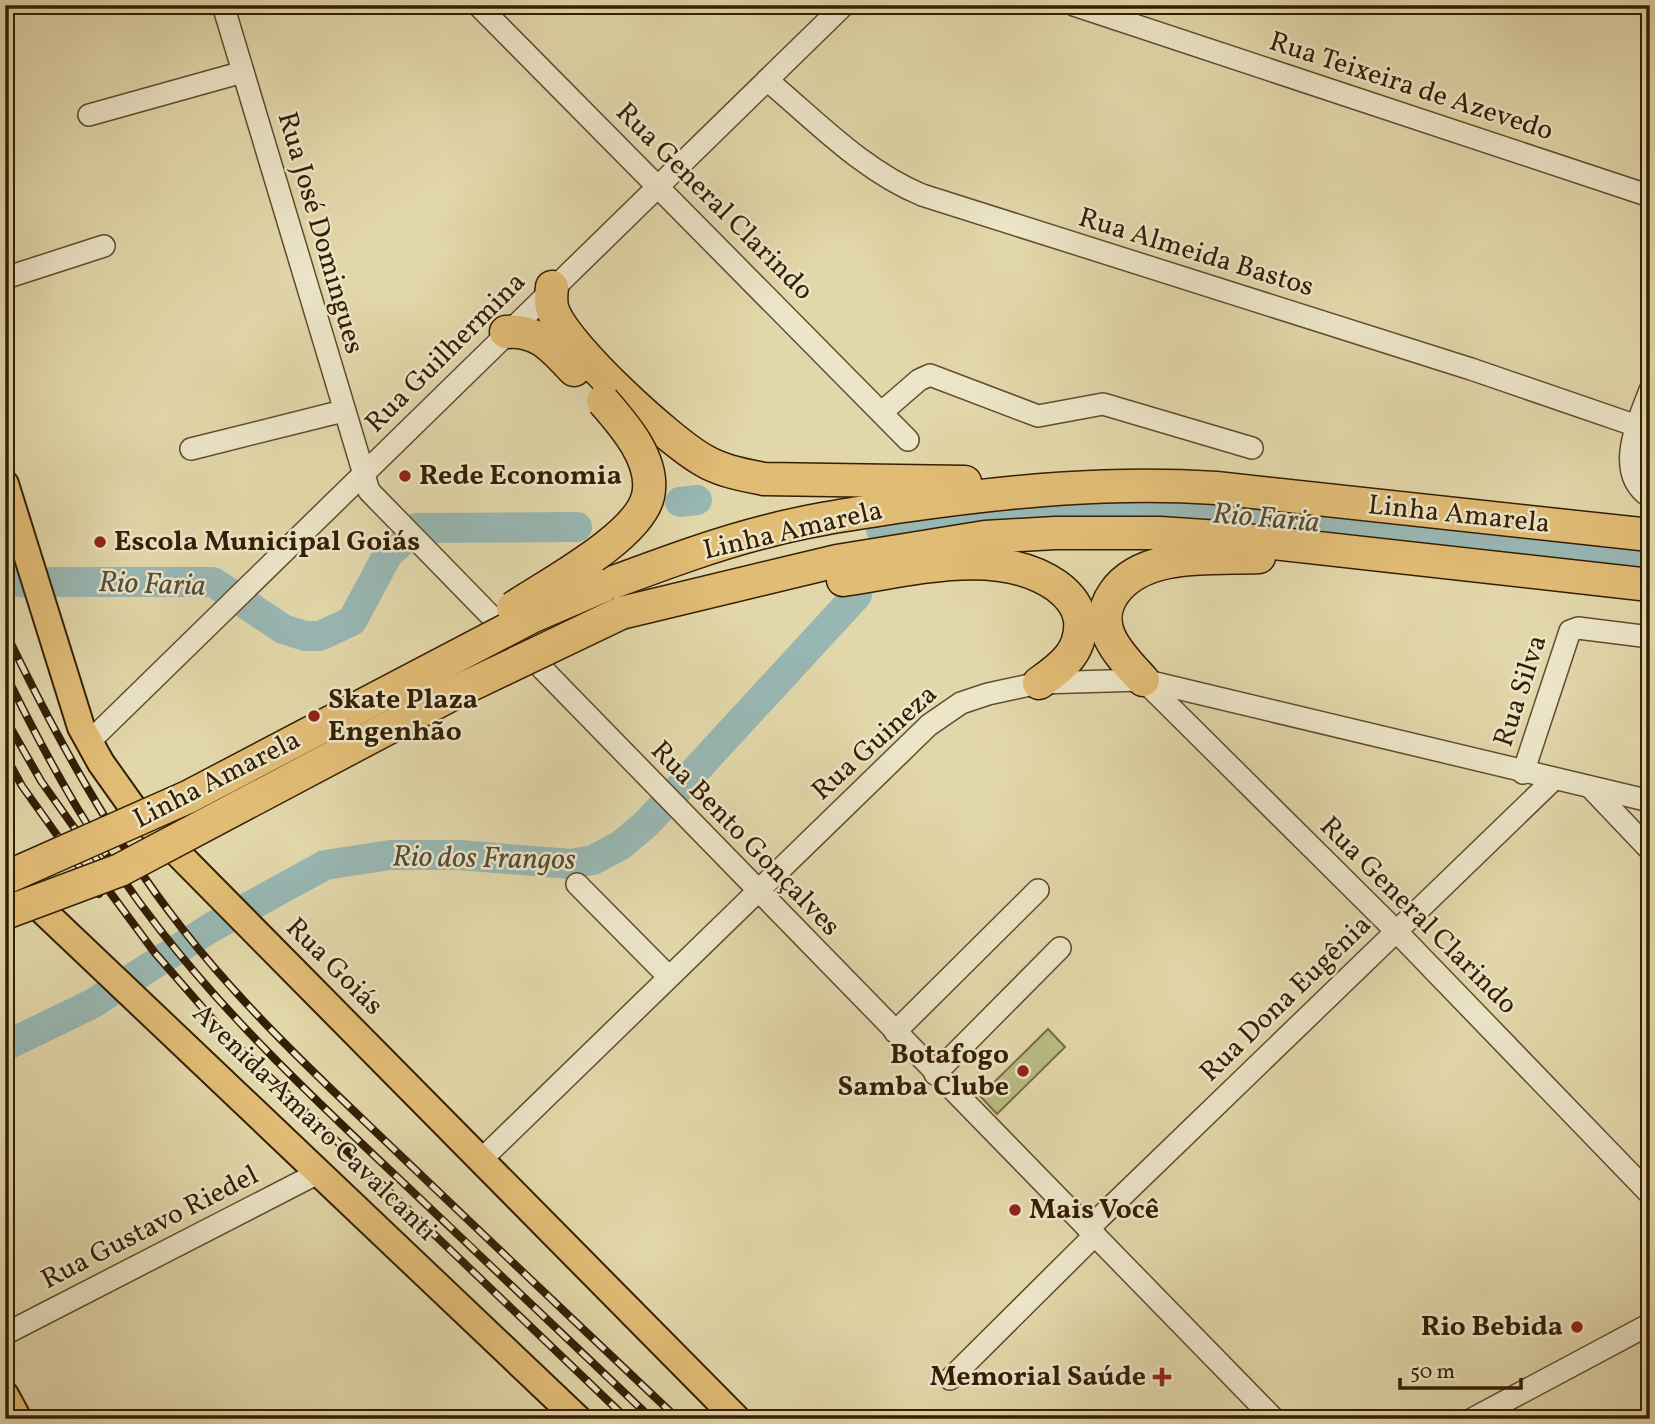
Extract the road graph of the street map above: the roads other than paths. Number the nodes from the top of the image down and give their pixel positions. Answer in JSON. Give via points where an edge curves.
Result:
{"nodes":[{"id":1,"x":223,"y":5,"type":"edge"},
{"id":2,"x":478,"y":5,"type":"edge"},
{"id":3,"x":844,"y":5,"type":"edge"},
{"id":4,"x":1074,"y":5,"type":"edge"},
{"id":5,"x":243,"y":72,"type":"junction"},
{"id":6,"x":767,"y":80,"type":"junction"},
{"id":7,"x":89,"y":115,"type":"dead end"},
{"id":8,"x":658,"y":185,"type":"junction"},
{"id":9,"x":1650,"y":196,"type":"edge"},
{"id":10,"x":104,"y":246,"type":"dead end"},
{"id":11,"x":5,"y":278,"type":"edge"},
{"id":12,"x":552,"y":287,"type":"junction"},
{"id":13,"x":506,"y":332,"type":"junction"},
{"id":14,"x":1650,"y":390,"type":"edge"},
{"id":15,"x":343,"y":411,"type":"junction"},
{"id":16,"x":881,"y":412,"type":"junction"},
{"id":17,"x":1637,"y":426,"type":"junction"},
{"id":18,"x":908,"y":440,"type":"dead end"},
{"id":19,"x":1252,"y":448,"type":"dead end"},
{"id":20,"x":191,"y":449,"type":"dead end"},
{"id":21,"x":363,"y":476,"type":"junction"},
{"id":22,"x":5,"y":484,"type":"edge"},
{"id":23,"x":1031,"y":491,"type":"junction"},
{"id":24,"x":1650,"y":497,"type":"edge"},
{"id":25,"x":1650,"y":535,"type":"edge"},
{"id":26,"x":1311,"y":550,"type":"junction"},
{"id":27,"x":1650,"y":585,"type":"edge"},
{"id":28,"x":706,"y":593,"type":"junction"},
{"id":29,"x":1650,"y":637,"type":"edge"},
{"id":30,"x":446,"y":661,"type":"junction"},
{"id":31,"x":1143,"y":680,"type":"junction"},
{"id":32,"x":1039,"y":683,"type":"junction"},
{"id":33,"x":89,"y":742,"type":"junction"},
{"id":34,"x":1523,"y":773,"type":"junction"},
{"id":35,"x":1553,"y":780,"type":"junction"},
{"id":36,"x":1592,"y":789,"type":"junction"},
{"id":37,"x":1650,"y":800,"type":"edge"},
{"id":38,"x":1650,"y":850,"type":"edge"},
{"id":39,"x":5,"y":876,"type":"edge"},
{"id":40,"x":577,"y":884,"type":"dead end"},
{"id":41,"x":1038,"y":890,"type":"dead end"},
{"id":42,"x":756,"y":891,"type":"junction"},
{"id":43,"x":5,"y":913,"type":"edge"},
{"id":44,"x":1396,"y":932,"type":"junction"},
{"id":45,"x":1060,"y":948,"type":"dead end"},
{"id":46,"x":668,"y":976,"type":"junction"},
{"id":47,"x":122,"y":984,"type":"junction"},
{"id":48,"x":895,"y":1032,"type":"junction"},
{"id":49,"x":936,"y":1073,"type":"junction"},
{"id":50,"x":481,"y":1160,"type":"junction"},
{"id":51,"x":320,"y":1172,"type":"junction"},
{"id":52,"x":1650,"y":1194,"type":"edge"},
{"id":53,"x":1092,"y":1232,"type":"junction"},
{"id":54,"x":1650,"y":1324,"type":"edge"},
{"id":55,"x":5,"y":1334,"type":"edge"},
{"id":56,"x":950,"y":1379,"type":"dead end"},
{"id":57,"x":5,"y":1395,"type":"edge"},
{"id":58,"x":1263,"y":1415,"type":"edge"},
{"id":59,"x":18,"y":1419,"type":"edge"},
{"id":60,"x":578,"y":1419,"type":"edge"},
{"id":61,"x":737,"y":1419,"type":"edge"},
{"id":62,"x":1472,"y":1419,"type":"edge"}],
"edges":[{"from":1,"to":5,"type":"street","name":"Rua José Domingues"},
{"from":2,"to":8,"type":"street","name":"Rua General Clarindo"},
{"from":3,"to":6,"type":"street","name":"Rua Guilhermina"},
{"from":4,"to":9,"type":"street","name":"Rua Teixeira de Azevedo"},
{"from":5,"to":7,"type":"street"},
{"from":5,"to":15,"type":"street","name":"Rua José Domingues"},
{"from":6,"to":8,"type":"street","name":"Rua Guilhermina"},
{"from":6,"to":17,"type":"street","name":"Rua Almeida Bastos","via":[[899,186]]},
{"from":8,"to":12,"type":"street","name":"Rua Guilhermina"},
{"from":8,"to":16,"type":"street","name":"Rua General Clarindo"},
{"from":10,"to":11,"type":"street"},
{"from":12,"to":13,"type":"street","name":"Rua Guilhermina"},
{"from":12,"to":23,"type":"highway","via":[[552,310],[562,328],[645,414],[704,461],[764,479],[971,483]]},
{"from":13,"to":21,"type":"street","name":"Rua Guilhermina"},
{"from":13,"to":30,"type":"highway","bridge":true,"via":[[521,331],[546,341],[603,401],[642,457],[649,493],[645,507],[624,531],[478,632]]},
{"from":14,"to":17,"type":"street"},
{"from":15,"to":20,"type":"street"},
{"from":15,"to":21,"type":"street","name":"Rua José Domingues"},
{"from":16,"to":18,"type":"street","name":"Rua General Clarindo"},
{"from":16,"to":19,"type":"street","via":[[930,375],[1038,416],[1102,404]]},
{"from":17,"to":24,"type":"street","via":[[1630,469],[1634,482]]},
{"from":21,"to":33,"type":"street","name":"Rua Guilhermina"},
{"from":21,"to":42,"type":"street","name":"Rua Bento Gonçalves","via":[[369,491],[394,520]]},
{"from":22,"to":33,"type":"main road","name":"Rua Goiás","via":[[70,698]]},
{"from":23,"to":25,"type":"highway","name":"Linha Amarela","via":[[1154,484],[1216,488]]},
{"from":23,"to":30,"type":"highway","name":"Linha Amarela","bridge":true,"via":[[793,525],[705,549],[543,611]]},
{"from":26,"to":27,"type":"highway","name":"Linha Amarela"},
{"from":26,"to":28,"type":"highway","name":"Linha Amarela","via":[[1160,533],[996,536],[838,561]]},
{"from":26,"to":31,"type":"highway","via":[[1187,560],[1148,567],[1132,575],[1111,597],[1105,622],[1117,651]]},
{"from":28,"to":32,"type":"highway","via":[[971,564],[1025,571],[1064,591],[1079,614],[1078,646]]},
{"from":28,"to":43,"type":"highway","name":"Linha Amarela","bridge":true,"via":[[621,613],[458,691],[120,870]]},
{"from":29,"to":34,"type":"street","name":"Rua Silva","via":[[1574,628],[1569,633]]},
{"from":30,"to":39,"type":"highway","name":"Linha Amarela","bridge":true,"via":[[121,830]]},
{"from":31,"to":32,"type":"street","name":"Rua Guineza"},
{"from":31,"to":34,"type":"street","name":"Rua Guineza"},
{"from":31,"to":44,"type":"street","name":"Rua General Clarindo"},
{"from":32,"to":42,"type":"street","name":"Rua Guineza","via":[[988,694],[949,710]]},
{"from":33,"to":50,"type":"main road","name":"Rua Goiás","via":[[133,808]]},
{"from":34,"to":35,"type":"street","name":"Rua Guineza"},
{"from":35,"to":36,"type":"street","name":"Rua Guineza"},
{"from":35,"to":44,"type":"street","name":"Rua Dona Eugênia"},
{"from":36,"to":37,"type":"street","name":"Rua Guineza"},
{"from":36,"to":38,"type":"street"},
{"from":39,"to":47,"type":"main road","name":"Avenida Amaro Cavalcanti"},
{"from":40,"to":46,"type":"street"},
{"from":41,"to":48,"type":"street"},
{"from":42,"to":46,"type":"street","name":"Rua Guineza"},
{"from":42,"to":48,"type":"street","name":"Rua Bento Gonçalves"},
{"from":43,"to":47,"type":"main road","via":[[33,921]]},
{"from":44,"to":52,"type":"street","name":"Rua General Clarindo"},
{"from":44,"to":53,"type":"street","name":"Rua Dona Eugênia"},
{"from":45,"to":49,"type":"street"},
{"from":46,"to":50,"type":"street","name":"Rua Guineza"},
{"from":47,"to":51,"type":"main road","name":"Avenida Amaro Cavalcanti"},
{"from":48,"to":49,"type":"street","name":"Rua Bento Gonçalves"},
{"from":49,"to":53,"type":"street","name":"Rua Bento Gonçalves"},
{"from":50,"to":61,"type":"main road","name":"Rua Goiás"},
{"from":51,"to":55,"type":"street","name":"Rua Gustavo Riedel"},
{"from":51,"to":60,"type":"main road","name":"Avenida Amaro Cavalcanti"},
{"from":53,"to":56,"type":"street"},
{"from":53,"to":58,"type":"street","name":"Rua Bento Gonçalves"},
{"from":54,"to":62,"type":"street"},
{"from":57,"to":59,"type":"main road"}]}
